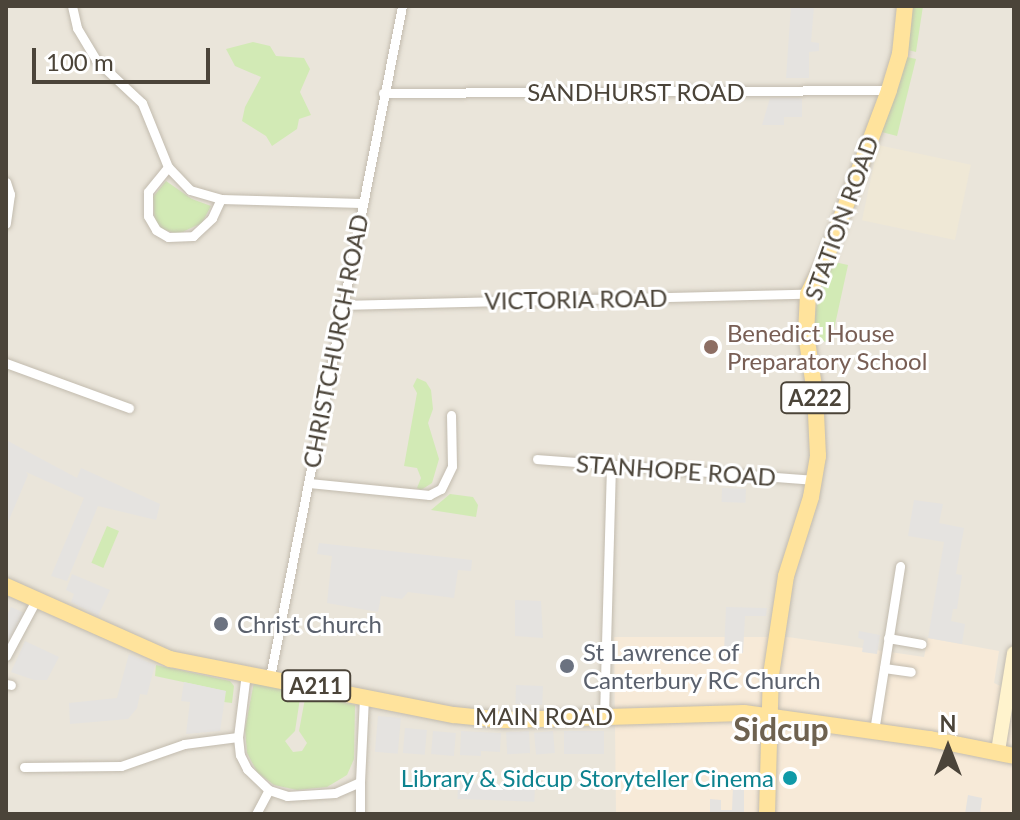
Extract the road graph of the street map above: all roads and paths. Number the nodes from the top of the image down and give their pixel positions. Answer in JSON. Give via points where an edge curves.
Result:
{"nodes":[{"id":1,"x":72,"y":6,"type":"edge"},
{"id":2,"x":402,"y":6,"type":"edge"},
{"id":3,"x":905,"y":6,"type":"edge"},
{"id":4,"x":889,"y":90,"type":"junction"},
{"id":5,"x":383,"y":93,"type":"junction"},
{"id":6,"x":168,"y":167,"type":"junction"},
{"id":7,"x":6,"y":182,"type":"edge"},
{"id":8,"x":221,"y":199,"type":"junction"},
{"id":9,"x":361,"y":203,"type":"junction"},
{"id":10,"x":6,"y":224,"type":"edge"},
{"id":11,"x":808,"y":294,"type":"junction"},
{"id":12,"x":345,"y":305,"type":"junction"},
{"id":13,"x":6,"y":363,"type":"edge"},
{"id":14,"x":129,"y":408,"type":"dead end"},
{"id":15,"x":451,"y":415,"type":"dead end"},
{"id":16,"x":537,"y":459,"type":"dead end"},
{"id":17,"x":611,"y":465,"type":"junction"},
{"id":18,"x":814,"y":480,"type":"junction"},
{"id":19,"x":309,"y":483,"type":"junction"},
{"id":20,"x":900,"y":566,"type":"dead end"},
{"id":21,"x":6,"y":586,"type":"edge"},
{"id":22,"x":36,"y":600,"type":"junction"},
{"id":23,"x":888,"y":638,"type":"junction"},
{"id":24,"x":921,"y":644,"type":"dead end"},
{"id":25,"x":1014,"y":653,"type":"edge"},
{"id":26,"x":6,"y":656,"type":"edge"},
{"id":27,"x":884,"y":668,"type":"junction"},
{"id":28,"x":911,"y":672,"type":"dead end"},
{"id":29,"x":246,"y":673,"type":"junction"},
{"id":30,"x":270,"y":677,"type":"junction"},
{"id":31,"x":364,"y":698,"type":"junction"},
{"id":32,"x":604,"y":716,"type":"junction"},
{"id":33,"x":767,"y":716,"type":"junction"},
{"id":34,"x":874,"y":731,"type":"junction"},
{"id":35,"x":238,"y":737,"type":"junction"},
{"id":36,"x":1006,"y":754,"type":"edge"},
{"id":37,"x":24,"y":767,"type":"dead end"},
{"id":38,"x":360,"y":782,"type":"junction"},
{"id":39,"x":269,"y":790,"type":"junction"},
{"id":40,"x":256,"y":814,"type":"edge"},
{"id":41,"x":360,"y":814,"type":"edge"},
{"id":42,"x":767,"y":814,"type":"edge"}],
"edges":[{"from":1,"to":6,"type":"street","via":[[77,28],[96,60],[142,103]]},
{"from":2,"to":5,"type":"street","name":"CHRISTCHURCH ROAD"},
{"from":3,"to":4,"type":"main road","name":"STATION ROAD","number":"A222","via":[[900,54]]},
{"from":4,"to":5,"type":"street","name":"SANDHURST ROAD"},
{"from":4,"to":11,"type":"main road","name":"STATION ROAD","number":"A222"},
{"from":5,"to":9,"type":"street","name":"CHRISTCHURCH ROAD"},
{"from":6,"to":8,"type":"street","via":[[190,190]]},
{"from":6,"to":8,"type":"street","via":[[147,196],[148,216],[156,230],[168,237],[201,232]]},
{"from":7,"to":10,"type":"street"},
{"from":8,"to":9,"type":"street"},
{"from":9,"to":12,"type":"street","name":"CHRISTCHURCH ROAD"},
{"from":11,"to":12,"type":"street","name":"VICTORIA ROAD"},
{"from":11,"to":18,"type":"main road","name":"STATION ROAD","number":"A222","via":[[806,334],[818,429]]},
{"from":12,"to":19,"type":"street","name":"CHRISTCHURCH ROAD"},
{"from":13,"to":14,"type":"street"},
{"from":15,"to":19,"type":"street","via":[[452,466],[441,489],[429,495]]},
{"from":16,"to":17,"type":"street","name":"STANHOPE ROAD"},
{"from":17,"to":18,"type":"street","name":"STANHOPE ROAD"},
{"from":17,"to":32,"type":"street"},
{"from":18,"to":33,"type":"main road","name":"STATION ROAD","number":"A222","via":[[786,576]]},
{"from":19,"to":30,"type":"street","name":"CHRISTCHURCH ROAD"},
{"from":20,"to":23,"type":"street"},
{"from":21,"to":22,"type":"main road","name":"MAIN ROAD","number":"A211"},
{"from":22,"to":26,"type":"street"},
{"from":22,"to":29,"type":"main road","name":"MAIN ROAD","number":"A211","via":[[143,650]]},
{"from":23,"to":24,"type":"street"},
{"from":23,"to":27,"type":"street"},
{"from":25,"to":36,"type":"street"},
{"from":27,"to":28,"type":"street"},
{"from":27,"to":34,"type":"street"},
{"from":29,"to":30,"type":"main road","name":"MAIN ROAD","number":"A211"},
{"from":29,"to":35,"type":"street"},
{"from":30,"to":31,"type":"main road","name":"MAIN ROAD","number":"A211"},
{"from":31,"to":32,"type":"main road","name":"MAIN ROAD","number":"A211","via":[[491,719]]},
{"from":31,"to":38,"type":"street"},
{"from":32,"to":33,"type":"main road","name":"MAIN ROAD","number":"A211"},
{"from":33,"to":34,"type":"main road","number":"A211"},
{"from":33,"to":42,"type":"main road","number":"A222"},
{"from":34,"to":36,"type":"main road","number":"A211"},
{"from":35,"to":37,"type":"street","via":[[184,744],[121,766]]},
{"from":35,"to":39,"type":"street","via":[[247,769]]},
{"from":38,"to":39,"type":"street","via":[[311,796]]},
{"from":38,"to":41,"type":"street"},
{"from":39,"to":40,"type":"street"}]}
